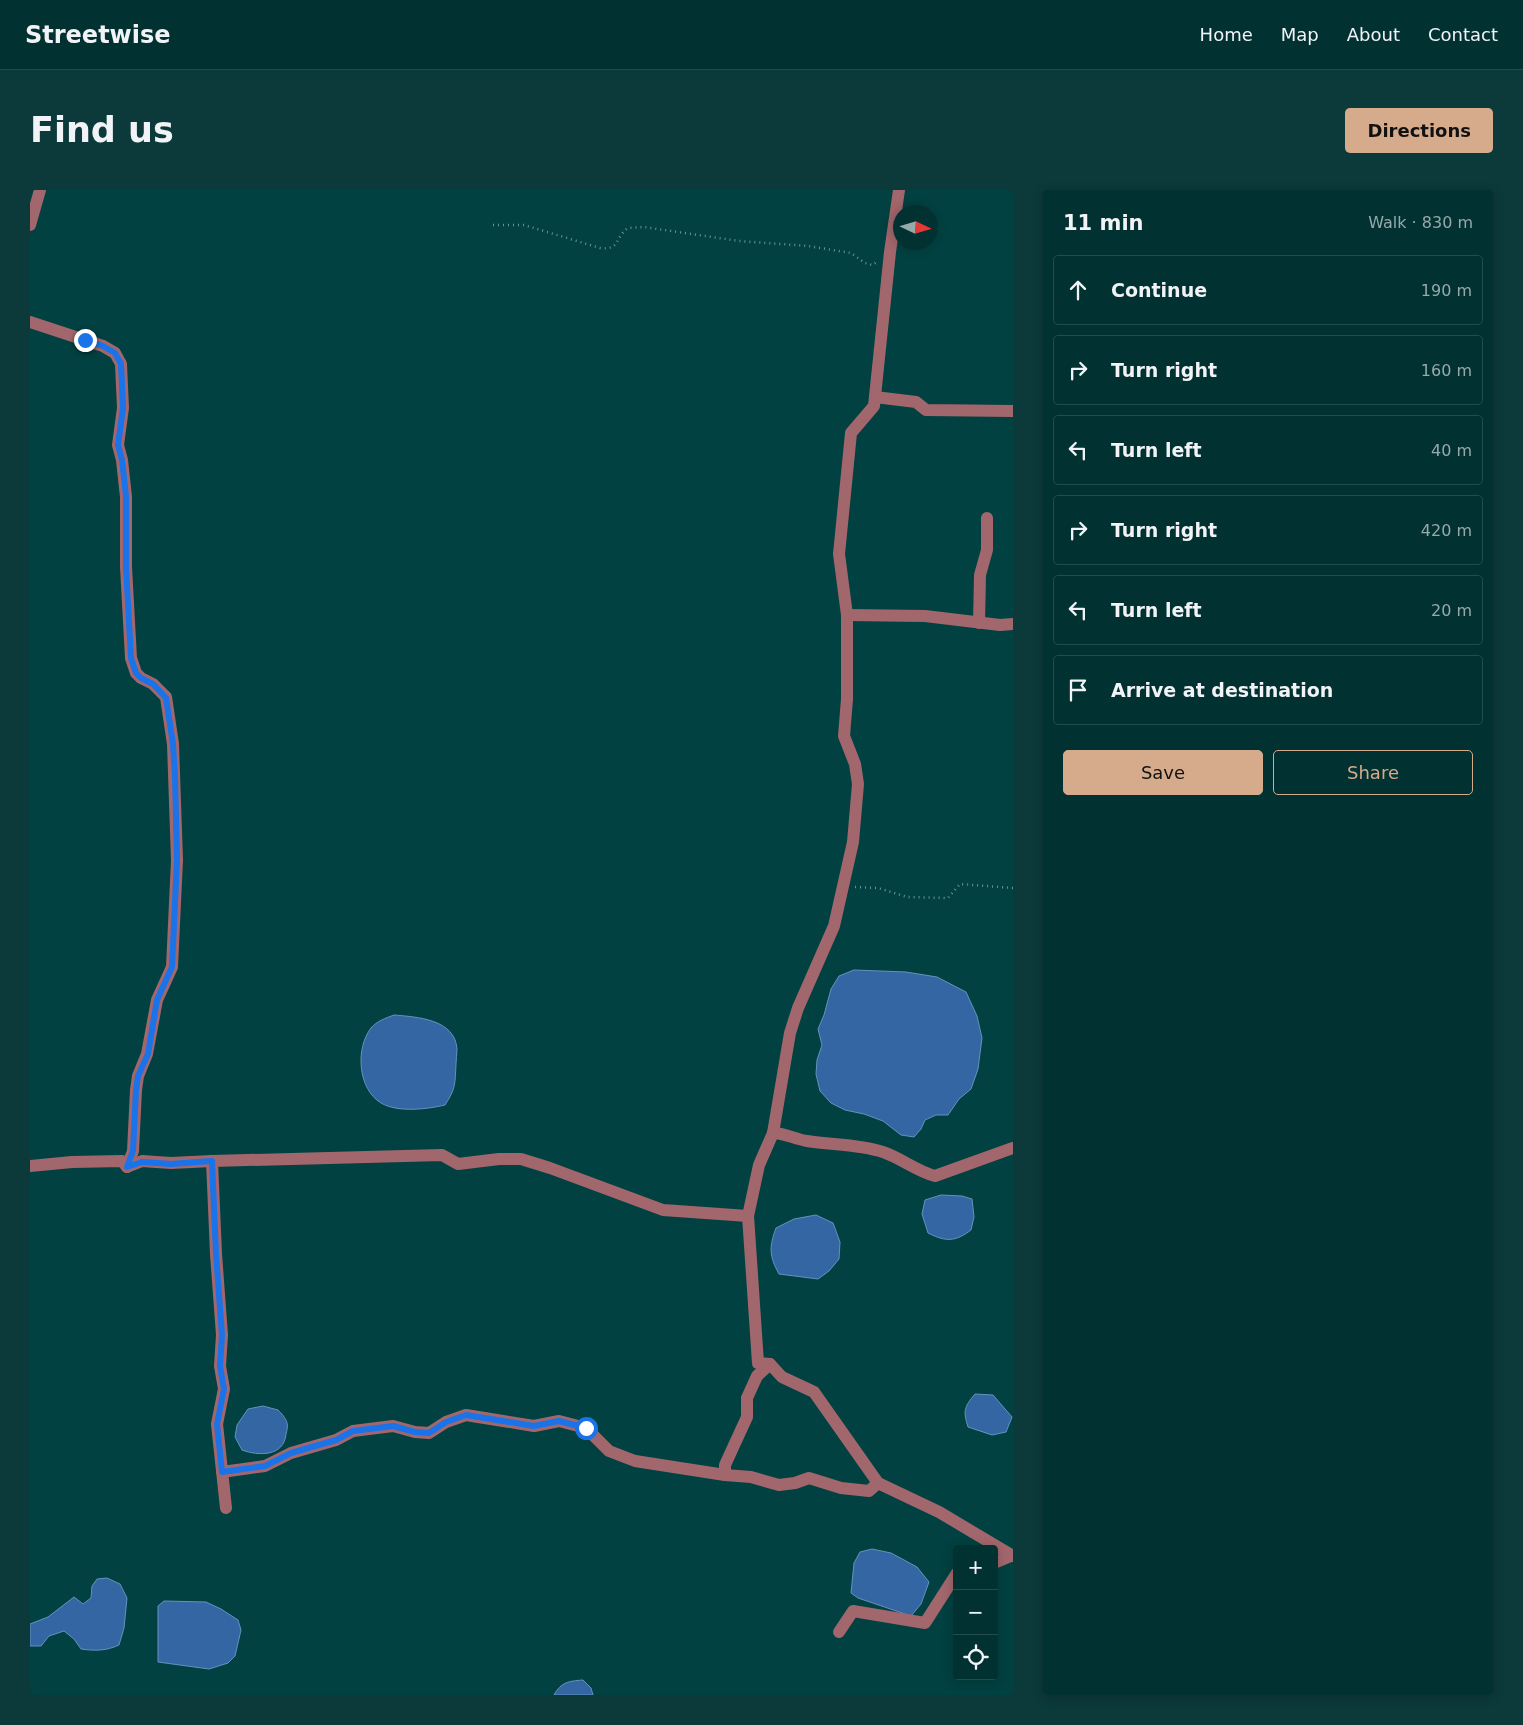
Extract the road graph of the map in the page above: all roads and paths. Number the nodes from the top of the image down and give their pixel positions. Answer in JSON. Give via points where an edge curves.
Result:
{"nodes":[{"id":1,"x":40,"y":190,"type":"edge"},
{"id":2,"x":899,"y":190,"type":"edge"},
{"id":3,"x":30,"y":224,"type":"edge"},
{"id":4,"x":493,"y":224,"type":"dead end"},
{"id":5,"x":890,"y":252,"type":"junction"},
{"id":6,"x":30,"y":322,"type":"edge"},
{"id":7,"x":875,"y":397,"type":"junction"},
{"id":8,"x":1013,"y":411,"type":"edge"},
{"id":9,"x":986,"y":518,"type":"dead end"},
{"id":10,"x":847,"y":616,"type":"junction"},
{"id":11,"x":979,"y":622,"type":"junction"},
{"id":12,"x":1013,"y":624,"type":"edge"},
{"id":13,"x":843,"y":886,"type":"junction"},
{"id":14,"x":1013,"y":888,"type":"edge"},
{"id":15,"x":773,"y":1132,"type":"junction"},
{"id":16,"x":1013,"y":1148,"type":"edge"},
{"id":17,"x":212,"y":1161,"type":"junction"},
{"id":18,"x":30,"y":1166,"type":"edge"},
{"id":19,"x":127,"y":1167,"type":"junction"},
{"id":20,"x":748,"y":1216,"type":"junction"},
{"id":21,"x":770,"y":1364,"type":"junction"},
{"id":22,"x":222,"y":1472,"type":"junction"},
{"id":23,"x":725,"y":1474,"type":"junction"},
{"id":24,"x":878,"y":1483,"type":"junction"},
{"id":25,"x":226,"y":1508,"type":"dead end"},
{"id":26,"x":1013,"y":1556,"type":"edge"},
{"id":27,"x":998,"y":1562,"type":"edge"},
{"id":28,"x":953,"y":1579,"type":"edge"},
{"id":29,"x":839,"y":1632,"type":"dead end"}],
"edges":[{"from":1,"to":3,"type":"street"},
{"from":2,"to":5,"type":"street"},
{"from":4,"to":5,"type":"path","via":[[524,225],[610,249],[628,228],[644,227],[739,241],[808,246],[851,253],[872,264]]},
{"from":5,"to":7,"type":"street"},
{"from":6,"to":19,"type":"street","via":[[103,346],[115,353],[121,364],[123,408],[118,445],[126,496],[131,658],[136,673],[166,698],[173,744],[177,860],[172,967],[157,1000],[148,1054],[138,1076],[133,1151]]},
{"from":7,"to":8,"type":"street","via":[[916,402],[926,410]]},
{"from":7,"to":10,"type":"street","via":[[874,406],[851,433],[839,554]]},
{"from":9,"to":11,"type":"street","via":[[987,550],[980,575]]},
{"from":10,"to":11,"type":"street","via":[[925,616]]},
{"from":10,"to":13,"type":"street","via":[[844,736],[855,764],[858,784],[853,842]]},
{"from":11,"to":12,"type":"street"},
{"from":13,"to":14,"type":"path","via":[[878,888],[908,897],[948,898],[960,884]]},
{"from":13,"to":15,"type":"street","via":[[834,926],[790,1033]]},
{"from":15,"to":16,"type":"street","via":[[806,1141],[841,1143],[880,1151],[935,1176]]},
{"from":15,"to":20,"type":"street","via":[[759,1165]]},
{"from":17,"to":19,"type":"street","via":[[142,1162]]},
{"from":17,"to":20,"type":"street","via":[[442,1156],[458,1164],[512,1158],[550,1168],[662,1210]]},
{"from":17,"to":22,"type":"street","via":[[222,1335],[220,1366],[224,1389],[217,1424]]},
{"from":18,"to":19,"type":"street","via":[[122,1161]]},
{"from":20,"to":21,"type":"street","via":[[758,1363]]},
{"from":21,"to":23,"type":"street","via":[[757,1376],[746,1398],[748,1416],[725,1465]]},
{"from":21,"to":24,"type":"street","via":[[782,1377],[814,1392]]},
{"from":22,"to":23,"type":"street","via":[[265,1466],[353,1431],[393,1426],[429,1433],[466,1415],[534,1426],[559,1421],[586,1428],[609,1451],[635,1461]]},
{"from":22,"to":25,"type":"street"},
{"from":23,"to":24,"type":"street","via":[[780,1485],[809,1478],[841,1488],[870,1491]]},
{"from":24,"to":26,"type":"street","via":[[939,1512]]},
{"from":26,"to":27,"type":"street"},
{"from":28,"to":29,"type":"street","via":[[925,1623],[853,1611]]}]}
